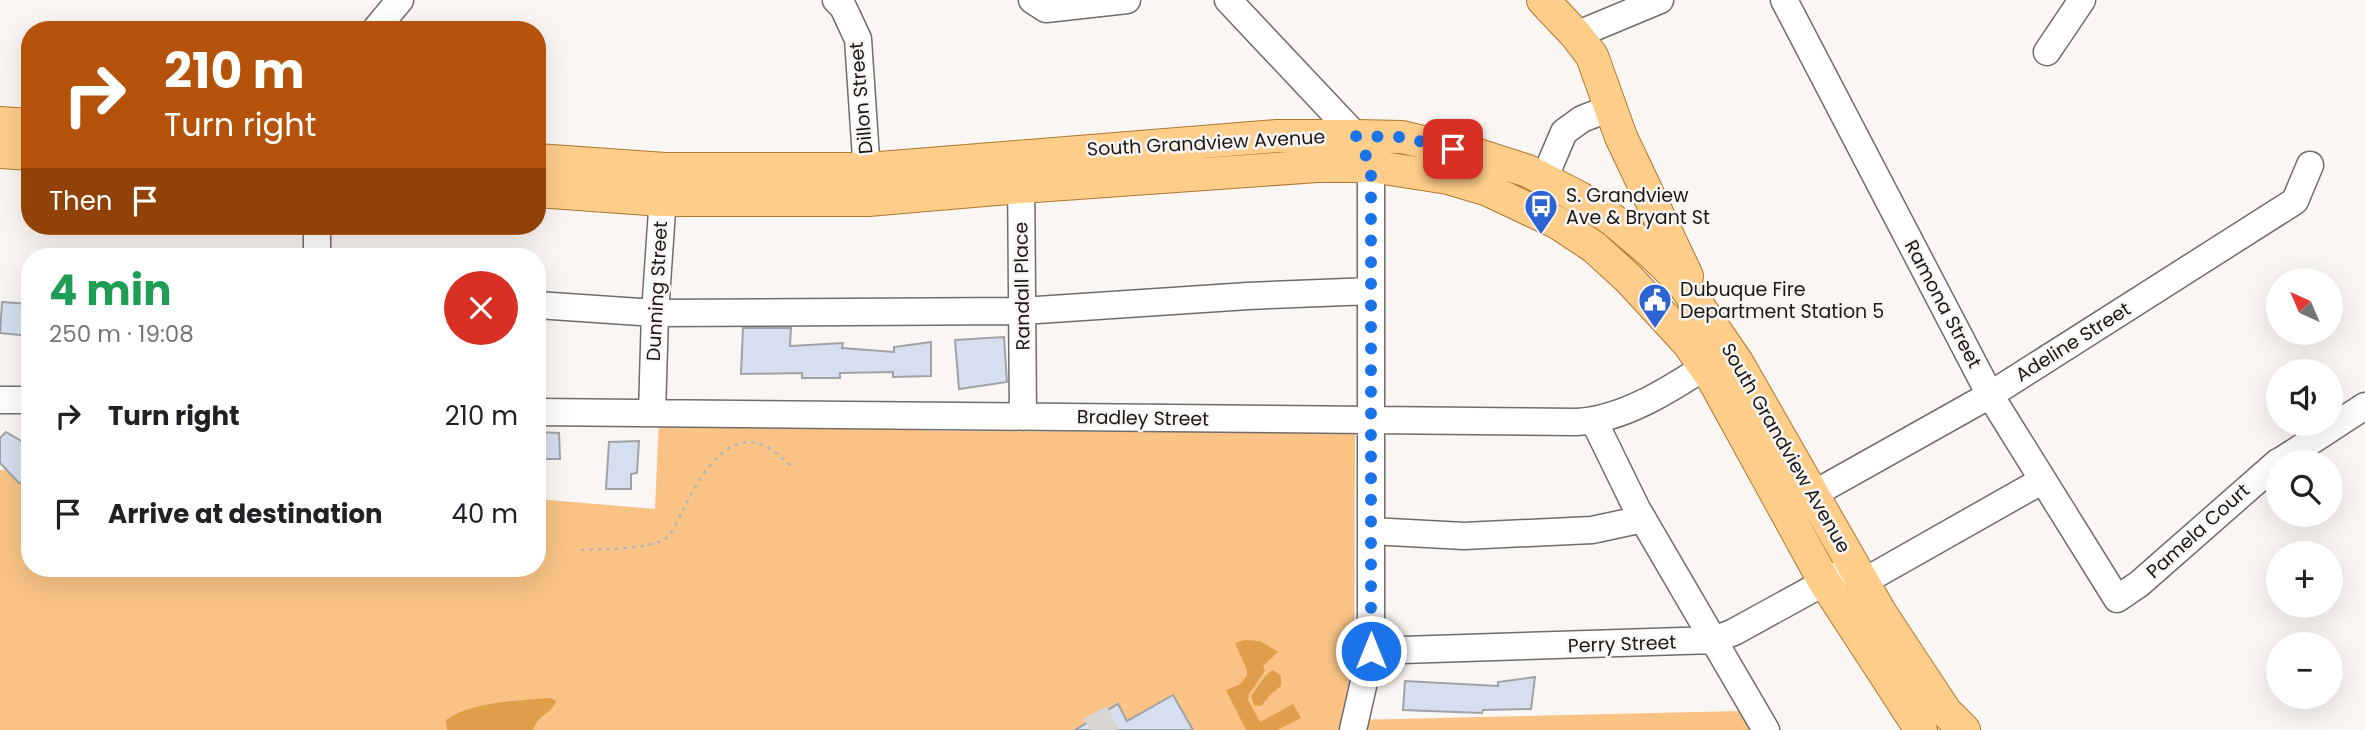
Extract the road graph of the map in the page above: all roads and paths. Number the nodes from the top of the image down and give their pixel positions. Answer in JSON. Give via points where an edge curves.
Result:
{"nodes":[{"id":1,"x":400,"y":0,"type":"edge"},
{"id":2,"x":836,"y":0,"type":"edge"},
{"id":3,"x":1032,"y":0,"type":"edge"},
{"id":4,"x":1127,"y":0,"type":"edge"},
{"id":5,"x":1228,"y":0,"type":"edge"},
{"id":6,"x":1543,"y":0,"type":"edge"},
{"id":7,"x":1660,"y":0,"type":"edge"},
{"id":8,"x":1784,"y":0,"type":"edge"},
{"id":9,"x":2082,"y":0,"type":"edge"},
{"id":10,"x":382,"y":21,"type":"edge"},
{"id":11,"x":1576,"y":35,"type":"junction"},
{"id":12,"x":2047,"y":52,"type":"dead end"},
{"id":13,"x":1610,"y":108,"type":"junction"},
{"id":14,"x":0,"y":123,"type":"edge"},
{"id":15,"x":21,"y":124,"type":"edge"},
{"id":16,"x":1356,"y":136,"type":"junction"},
{"id":17,"x":1621,"y":137,"type":"junction"},
{"id":18,"x":0,"y":152,"type":"edge"},
{"id":19,"x":21,"y":154,"type":"edge"},
{"id":20,"x":1021,"y":155,"type":"junction"},
{"id":21,"x":546,"y":161,"type":"edge"},
{"id":22,"x":2309,"y":165,"type":"dead end"},
{"id":23,"x":1371,"y":166,"type":"junction"},
{"id":24,"x":665,"y":169,"type":"junction"},
{"id":25,"x":867,"y":169,"type":"junction"},
{"id":26,"x":1544,"y":179,"type":"junction"},
{"id":27,"x":1628,"y":182,"type":"junction"},
{"id":28,"x":1021,"y":187,"type":"junction"},
{"id":29,"x":546,"y":192,"type":"edge"},
{"id":30,"x":662,"y":200,"type":"junction"},
{"id":31,"x":868,"y":201,"type":"junction"},
{"id":32,"x":1590,"y":205,"type":"junction"},
{"id":33,"x":1637,"y":240,"type":"junction"},
{"id":34,"x":1371,"y":292,"type":"junction"},
{"id":35,"x":1653,"y":303,"type":"junction"},
{"id":36,"x":546,"y":306,"type":"edge"},
{"id":37,"x":1022,"y":311,"type":"junction"},
{"id":38,"x":655,"y":313,"type":"junction"},
{"id":39,"x":1709,"y":318,"type":"junction"},
{"id":40,"x":1717,"y":358,"type":"junction"},
{"id":41,"x":1990,"y":395,"type":"junction"},
{"id":42,"x":0,"y":400,"type":"edge"},
{"id":43,"x":21,"y":400,"type":"edge"},
{"id":44,"x":2363,"y":410,"type":"edge"},
{"id":45,"x":546,"y":412,"type":"edge"},
{"id":46,"x":652,"y":413,"type":"junction"},
{"id":47,"x":1023,"y":417,"type":"junction"},
{"id":48,"x":1370,"y":420,"type":"junction"},
{"id":49,"x":1594,"y":421,"type":"junction"},
{"id":50,"x":2298,"y":450,"type":"edge"},
{"id":51,"x":793,"y":467,"type":"dead end"},
{"id":52,"x":2266,"y":473,"type":"edge"},
{"id":53,"x":2043,"y":480,"type":"junction"},
{"id":54,"x":1814,"y":495,"type":"junction"},
{"id":55,"x":1785,"y":510,"type":"junction"},
{"id":56,"x":1643,"y":519,"type":"junction"},
{"id":57,"x":1371,"y":531,"type":"junction"},
{"id":58,"x":581,"y":550,"type":"dead end"},
{"id":59,"x":1858,"y":574,"type":"junction"},
{"id":60,"x":1824,"y":581,"type":"junction"},
{"id":61,"x":2117,"y":599,"type":"joint"},
{"id":62,"x":1714,"y":640,"type":"junction"},
{"id":63,"x":1371,"y":651,"type":"junction"},
{"id":64,"x":1353,"y":730,"type":"edge"},
{"id":65,"x":1766,"y":730,"type":"edge"},
{"id":66,"x":1922,"y":730,"type":"edge"},
{"id":67,"x":1964,"y":730,"type":"edge"}],
"edges":[{"from":1,"to":10,"type":"street"},
{"from":2,"to":25,"type":"street","name":"Dillon Street","via":[[858,39]]},
{"from":3,"to":4,"type":"street","via":[[1046,9]]},
{"from":5,"to":16,"type":"street"},
{"from":6,"to":11,"type":"main road"},
{"from":7,"to":11,"type":"street"},
{"from":8,"to":41,"type":"street","name":"Ramona Street"},
{"from":9,"to":12,"type":"street"},
{"from":11,"to":13,"type":"main road","via":[[1592,56]]},
{"from":13,"to":17,"type":"main road"},
{"from":13,"to":26,"type":"street","via":[[1581,119],[1564,132]]},
{"from":14,"to":15,"type":"main road"},
{"from":16,"to":20,"type":"main road","name":"South Grandview Avenue","via":[[1277,136]]},
{"from":16,"to":23,"type":"street"},
{"from":16,"to":26,"type":"main road","name":"South Grandview Avenue","via":[[1402,137],[1478,155]]},
{"from":17,"to":27,"type":"main road"},
{"from":17,"to":39,"type":"main road"},
{"from":18,"to":19,"type":"main road"},
{"from":20,"to":25,"type":"main road","name":"South Grandview Avenue"},
{"from":20,"to":28,"type":"street","name":"Randall Place"},
{"from":21,"to":24,"type":"main road","name":"South Grandview Avenue"},
{"from":22,"to":41,"type":"street","name":"Adeline Street","via":[[2295,201]]},
{"from":23,"to":28,"type":"main road","name":"South Grandview Avenue"},
{"from":23,"to":34,"type":"street"},
{"from":23,"to":35,"type":"main road","name":"South Grandview Avenue","via":[[1448,178],[1528,207],[1594,247]]},
{"from":24,"to":25,"type":"main road","name":"South Grandview Avenue"},
{"from":24,"to":30,"type":"street","name":"Dunning Street"},
{"from":25,"to":31,"type":"street","name":"Dillon Street"},
{"from":26,"to":32,"type":"main road","name":"South Grandview Avenue"},
{"from":27,"to":32,"type":"main road","via":[[1619,200]]},
{"from":27,"to":33,"type":"main road"},
{"from":28,"to":31,"type":"main road","name":"South Grandview Avenue"},
{"from":28,"to":37,"type":"street","name":"Randall Place"},
{"from":29,"to":30,"type":"main road","name":"South Grandview Avenue"},
{"from":30,"to":31,"type":"main road","name":"South Grandview Avenue"},
{"from":30,"to":38,"type":"street","name":"Dunning Street"},
{"from":32,"to":33,"type":"main road","name":"South Grandview Avenue"},
{"from":33,"to":35,"type":"main road","via":[[1644,286]]},
{"from":33,"to":39,"type":"main road","name":"South Grandview Avenue","via":[[1682,282]]},
{"from":34,"to":37,"type":"street"},
{"from":34,"to":48,"type":"street"},
{"from":35,"to":40,"type":"main road","name":"South Grandview Avenue","via":[[1688,343]]},
{"from":36,"to":38,"type":"street"},
{"from":37,"to":38,"type":"street"},
{"from":37,"to":47,"type":"street","name":"Randall Place"},
{"from":38,"to":46,"type":"street","name":"Dunning Street"},
{"from":39,"to":40,"type":"main road","name":"South Grandview Avenue"},
{"from":40,"to":49,"type":"street","name":"Bradley Street","via":[[1620,413]]},
{"from":40,"to":54,"type":"main road","name":"South Grandview Avenue"},
{"from":40,"to":55,"type":"main road","name":"South Grandview Avenue"},
{"from":41,"to":53,"type":"street","name":"Ramona Street"},
{"from":41,"to":54,"type":"street","name":"Adeline Street"},
{"from":42,"to":43,"type":"street"},
{"from":44,"to":50,"type":"street","name":"Pamela Court"},
{"from":45,"to":46,"type":"street","name":"Bradley Street"},
{"from":46,"to":47,"type":"street","name":"Bradley Street"},
{"from":47,"to":48,"type":"street","name":"Bradley Street"},
{"from":48,"to":49,"type":"street","name":"Bradley Street"},
{"from":48,"to":57,"type":"street"},
{"from":49,"to":56,"type":"street"},
{"from":51,"to":58,"type":"path","via":[[767,447],[752,443],[725,450],[698,481],[664,539]]},
{"from":52,"to":61,"type":"street","name":"Pamela Court"},
{"from":53,"to":59,"type":"street","name":"Perry Street"},
{"from":53,"to":61,"type":"street","name":"Ramona Street"},
{"from":54,"to":55,"type":"street","name":"Adeline Street"},
{"from":54,"to":59,"type":"main road","name":"South Grandview Avenue"},
{"from":55,"to":60,"type":"main road","name":"South Grandview Avenue"},
{"from":56,"to":57,"type":"street","via":[[1592,530],[1477,535]]},
{"from":56,"to":62,"type":"street"},
{"from":57,"to":63,"type":"street"},
{"from":59,"to":60,"type":"street","name":"Perry Street"},
{"from":59,"to":67,"type":"main road","name":"South Grandview Avenue","via":[[1939,701]]},
{"from":60,"to":62,"type":"street","name":"Perry Street"},
{"from":60,"to":66,"type":"main road","name":"South Grandview Avenue"},
{"from":62,"to":63,"type":"street","name":"Perry Street"},
{"from":62,"to":65,"type":"street"},
{"from":63,"to":64,"type":"street"}]}
